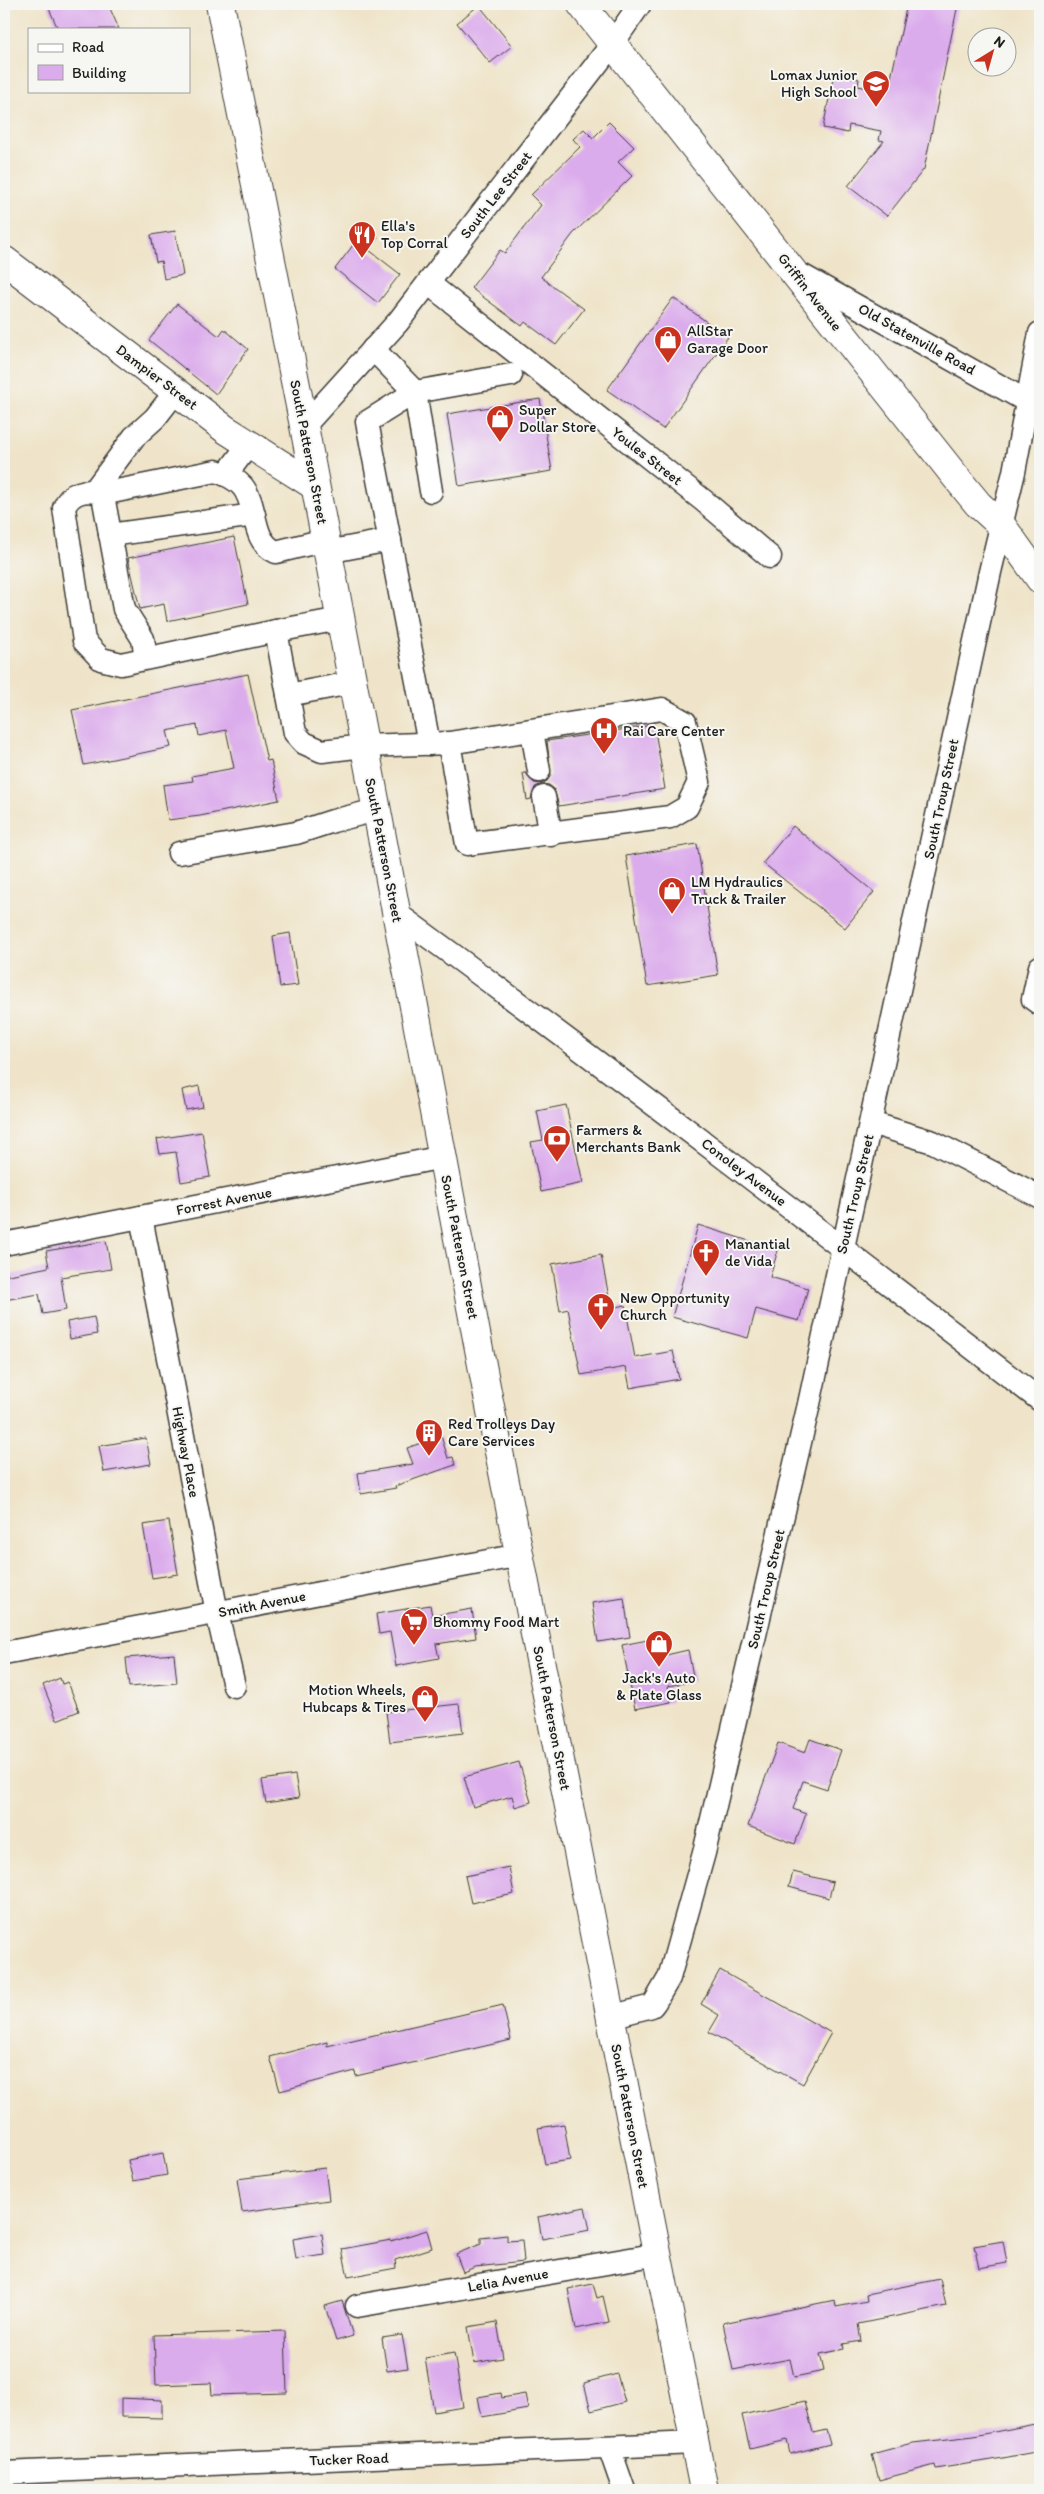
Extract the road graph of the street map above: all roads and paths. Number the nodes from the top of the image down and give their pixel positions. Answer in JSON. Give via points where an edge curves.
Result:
{"nodes":[{"id":1,"x":220,"y":4,"type":"edge"},
{"id":2,"x":581,"y":4,"type":"edge"},
{"id":3,"x":640,"y":4,"type":"edge"},
{"id":4,"x":613,"y":43,"type":"junction"},
{"id":5,"x":4,"y":260,"type":"edge"},
{"id":6,"x":793,"y":271,"type":"junction"},
{"id":7,"x":428,"y":283,"type":"junction"},
{"id":8,"x":1040,"y":333,"type":"edge"},
{"id":9,"x":374,"y":349,"type":"junction"},
{"id":10,"x":511,"y":375,"type":"dead end"},
{"id":11,"x":176,"y":391,"type":"junction"},
{"id":12,"x":415,"y":392,"type":"junction"},
{"id":13,"x":1034,"y":404,"type":"edge"},
{"id":14,"x":304,"y":426,"type":"junction"},
{"id":15,"x":249,"y":444,"type":"junction"},
{"id":16,"x":226,"y":475,"type":"junction"},
{"id":17,"x":315,"y":486,"type":"junction"},
{"id":18,"x":431,"y":491,"type":"dead end"},
{"id":19,"x":98,"y":493,"type":"junction"},
{"id":20,"x":254,"y":515,"type":"junction"},
{"id":21,"x":1002,"y":526,"type":"junction"},
{"id":22,"x":110,"y":535,"type":"junction"},
{"id":23,"x":390,"y":540,"type":"junction"},
{"id":24,"x":326,"y":546,"type":"junction"},
{"id":25,"x":770,"y":557,"type":"dead end"},
{"id":26,"x":1040,"y":579,"type":"edge"},
{"id":27,"x":340,"y":620,"type":"junction"},
{"id":28,"x":276,"y":631,"type":"junction"},
{"id":29,"x":146,"y":658,"type":"junction"},
{"id":30,"x":352,"y":683,"type":"junction"},
{"id":31,"x":288,"y":694,"type":"junction"},
{"id":32,"x":532,"y":731,"type":"junction"},
{"id":33,"x":439,"y":744,"type":"junction"},
{"id":34,"x":364,"y":746,"type":"junction"},
{"id":35,"x":539,"y":771,"type":"dead end"},
{"id":36,"x":544,"y":797,"type":"dead end"},
{"id":37,"x":376,"y":810,"type":"junction"},
{"id":38,"x":551,"y":834,"type":"junction"},
{"id":39,"x":179,"y":853,"type":"dead end"},
{"id":40,"x":396,"y":913,"type":"junction"},
{"id":41,"x":1040,"y":967,"type":"edge"},
{"id":42,"x":1040,"y":1004,"type":"edge"},
{"id":43,"x":871,"y":1123,"type":"junction"},
{"id":44,"x":443,"y":1157,"type":"junction"},
{"id":45,"x":1040,"y":1197,"type":"edge"},
{"id":46,"x":141,"y":1218,"type":"junction"},
{"id":47,"x":4,"y":1244,"type":"edge"},
{"id":48,"x":842,"y":1248,"type":"junction"},
{"id":49,"x":1040,"y":1400,"type":"edge"},
{"id":50,"x":520,"y":1555,"type":"junction"},
{"id":51,"x":217,"y":1613,"type":"junction"},
{"id":52,"x":4,"y":1653,"type":"edge"},
{"id":53,"x":234,"y":1686,"type":"dead end"},
{"id":54,"x":610,"y":2017,"type":"junction"},
{"id":55,"x":658,"y":2254,"type":"junction"},
{"id":56,"x":357,"y":2306,"type":"dead end"},
{"id":57,"x":694,"y":2443,"type":"junction"},
{"id":58,"x":608,"y":2447,"type":"junction"},
{"id":59,"x":4,"y":2473,"type":"edge"},
{"id":60,"x":624,"y":2490,"type":"edge"},
{"id":61,"x":704,"y":2490,"type":"edge"}],
"edges":[{"from":1,"to":14,"type":"main road","name":"South Patterson Street"},
{"from":2,"to":4,"type":"main road","name":"Griffin Avenue"},
{"from":3,"to":4,"type":"street","name":"South Lee Street"},
{"from":4,"to":6,"type":"main road","name":"Griffin Avenue"},
{"from":4,"to":7,"type":"street","name":"South Lee Street"},
{"from":5,"to":11,"type":"main road","name":"Dampier Street"},
{"from":6,"to":13,"type":"street","name":"Old Statenville Road"},
{"from":6,"to":21,"type":"main road","name":"Griffin Avenue","via":[[972,497]]},
{"from":7,"to":9,"type":"street","name":"South Lee Street"},
{"from":7,"to":25,"type":"street","name":"Youles Street"},
{"from":8,"to":13,"type":"street","name":"South Troup Street"},
{"from":9,"to":12,"type":"street"},
{"from":9,"to":14,"type":"street","name":"South Lee Street"},
{"from":10,"to":12,"type":"street"},
{"from":11,"to":15,"type":"main road","name":"Dampier Street"},
{"from":11,"to":19,"type":"street","via":[[155,418],[134,437]]},
{"from":12,"to":18,"type":"street"},
{"from":12,"to":23,"type":"street","via":[[367,422]]},
{"from":13,"to":21,"type":"street","name":"South Troup Street"},
{"from":14,"to":17,"type":"main road","name":"South Patterson Street"},
{"from":15,"to":16,"type":"street"},
{"from":15,"to":17,"type":"main road","name":"Dampier Street"},
{"from":16,"to":19,"type":"street","via":[[216,471]]},
{"from":16,"to":20,"type":"street","via":[[243,487]]},
{"from":17,"to":24,"type":"main road","name":"South Patterson Street"},
{"from":19,"to":22,"type":"street"},
{"from":19,"to":29,"type":"street","via":[[77,493],[67,499],[64,508],[84,641],[101,659],[121,664]]},
{"from":20,"to":22,"type":"street"},
{"from":20,"to":24,"type":"street","via":[[261,541],[276,552]]},
{"from":21,"to":26,"type":"main road","name":"Griffin Avenue"},
{"from":21,"to":43,"type":"street","name":"South Troup Street"},
{"from":22,"to":29,"type":"street","via":[[124,609],[143,639]]},
{"from":23,"to":24,"type":"street"},
{"from":23,"to":33,"type":"street"},
{"from":24,"to":27,"type":"main road","name":"South Patterson Street"},
{"from":27,"to":28,"type":"street"},
{"from":27,"to":30,"type":"main road","name":"South Patterson Street"},
{"from":28,"to":29,"type":"street"},
{"from":28,"to":31,"type":"street"},
{"from":30,"to":31,"type":"street"},
{"from":30,"to":34,"type":"main road","name":"South Patterson Street"},
{"from":31,"to":34,"type":"street","via":[[295,733],[304,743],[322,752]]},
{"from":32,"to":33,"type":"street"},
{"from":32,"to":35,"type":"street"},
{"from":32,"to":38,"type":"street","via":[[662,709],[685,722],[699,782],[687,807],[670,817]]},
{"from":33,"to":34,"type":"street"},
{"from":33,"to":38,"type":"street","via":[[467,844]]},
{"from":34,"to":37,"type":"main road","name":"South Patterson Street"},
{"from":36,"to":38,"type":"street"},
{"from":37,"to":39,"type":"street","via":[[296,833]]},
{"from":37,"to":40,"type":"main road","name":"South Patterson Street"},
{"from":40,"to":44,"type":"main road","name":"South Patterson Street"},
{"from":40,"to":48,"type":"street","name":"Conoley Avenue","via":[[548,1024]]},
{"from":41,"to":42,"type":"street","via":[[1033,999]]},
{"from":43,"to":45,"type":"street","via":[[933,1142]]},
{"from":43,"to":48,"type":"street","name":"South Troup Street"},
{"from":44,"to":46,"type":"street","name":"Forrest Avenue"},
{"from":44,"to":50,"type":"main road","name":"South Patterson Street"},
{"from":46,"to":47,"type":"street","name":"Forrest Avenue"},
{"from":46,"to":51,"type":"street","name":"Highway Place"},
{"from":48,"to":49,"type":"street","name":"Conoley Avenue"},
{"from":48,"to":54,"type":"street","name":"South Troup Street","via":[[704,1853],[669,1978],[652,2006]]},
{"from":50,"to":51,"type":"street","name":"Smith Avenue"},
{"from":50,"to":54,"type":"main road","name":"South Patterson Street"},
{"from":51,"to":52,"type":"street","name":"Smith Avenue"},
{"from":51,"to":53,"type":"street","name":"Highway Place"},
{"from":54,"to":55,"type":"main road","name":"South Patterson Street"},
{"from":55,"to":56,"type":"street","name":"Lelia Avenue"},
{"from":55,"to":57,"type":"main road","name":"South Patterson Street"},
{"from":57,"to":58,"type":"street","name":"Tucker Road"},
{"from":57,"to":61,"type":"main road","name":"South Patterson Street"},
{"from":58,"to":59,"type":"street","name":"Tucker Road"},
{"from":58,"to":60,"type":"street"}]}
